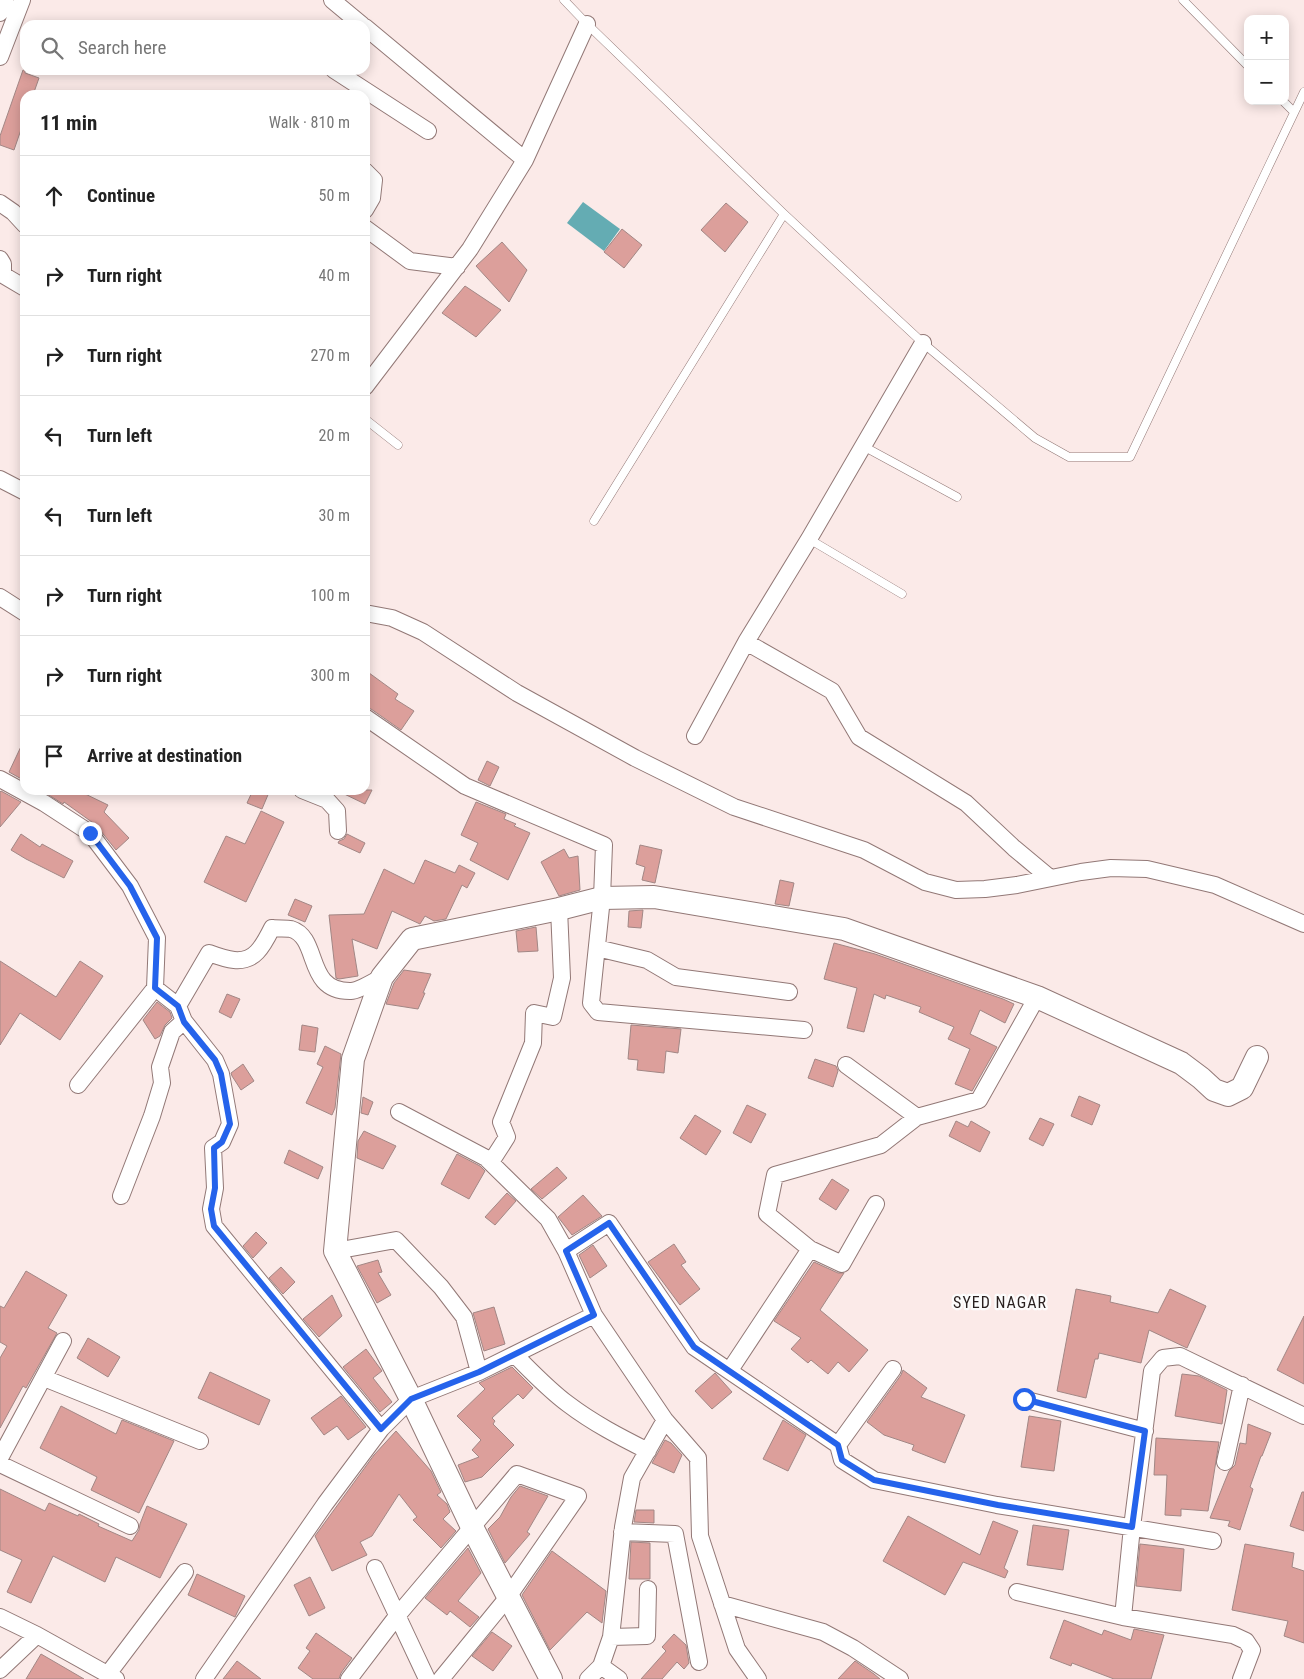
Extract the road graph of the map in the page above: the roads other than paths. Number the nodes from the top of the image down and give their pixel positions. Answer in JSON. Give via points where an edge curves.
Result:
{"nodes":[{"id":1,"x":5,"y":0,"type":"edge"},
{"id":2,"x":22,"y":0,"type":"edge"},
{"id":3,"x":332,"y":0,"type":"edge"},
{"id":4,"x":564,"y":0,"type":"edge"},
{"id":5,"x":1183,"y":0,"type":"edge"},
{"id":6,"x":0,"y":13,"type":"edge"},
{"id":7,"x":357,"y":20,"type":"edge"},
{"id":8,"x":587,"y":24,"type":"junction"},
{"id":9,"x":370,"y":31,"type":"edge"},
{"id":10,"x":0,"y":57,"type":"edge"},
{"id":11,"x":1244,"y":62,"type":"edge"},
{"id":12,"x":341,"y":75,"type":"edge"},
{"id":13,"x":360,"y":90,"type":"edge"},
{"id":14,"x":1304,"y":92,"type":"edge"},
{"id":15,"x":370,"y":96,"type":"edge"},
{"id":16,"x":1287,"y":105,"type":"edge"},
{"id":17,"x":1294,"y":112,"type":"junction"},
{"id":18,"x":428,"y":131,"type":"dead end"},
{"id":19,"x":525,"y":160,"type":"junction"},
{"id":20,"x":370,"y":176,"type":"edge"},
{"id":21,"x":370,"y":201,"type":"edge"},
{"id":22,"x":6,"y":207,"type":"edge"},
{"id":23,"x":784,"y":214,"type":"junction"},
{"id":24,"x":20,"y":220,"type":"edge"},
{"id":25,"x":370,"y":232,"type":"edge"},
{"id":26,"x":457,"y":267,"type":"junction"},
{"id":27,"x":2,"y":270,"type":"edge"},
{"id":28,"x":20,"y":284,"type":"edge"},
{"id":29,"x":923,"y":343,"type":"junction"},
{"id":30,"x":370,"y":380,"type":"edge"},
{"id":31,"x":370,"y":423,"type":"edge"},
{"id":32,"x":398,"y":445,"type":"dead end"},
{"id":33,"x":863,"y":446,"type":"junction"},
{"id":34,"x":0,"y":479,"type":"edge"},
{"id":35,"x":20,"y":489,"type":"edge"},
{"id":36,"x":957,"y":497,"type":"dead end"},
{"id":37,"x":594,"y":520,"type":"dead end"},
{"id":38,"x":809,"y":539,"type":"junction"},
{"id":39,"x":902,"y":594,"type":"dead end"},
{"id":40,"x":0,"y":597,"type":"edge"},
{"id":41,"x":20,"y":609,"type":"edge"},
{"id":42,"x":370,"y":614,"type":"edge"},
{"id":43,"x":746,"y":642,"type":"junction"},
{"id":44,"x":370,"y":720,"type":"edge"},
{"id":45,"x":695,"y":736,"type":"dead end"},
{"id":46,"x":0,"y":779,"type":"edge"},
{"id":47,"x":20,"y":790,"type":"edge"},
{"id":48,"x":29,"y":795,"type":"edge"},
{"id":49,"x":314,"y":795,"type":"edge"},
{"id":50,"x":338,"y":831,"type":"dead end"},
{"id":51,"x":1050,"y":878,"type":"junction"},
{"id":52,"x":602,"y":898,"type":"junction"},
{"id":53,"x":559,"y":910,"type":"junction"},
{"id":54,"x":1304,"y":924,"type":"edge"},
{"id":55,"x":598,"y":948,"type":"junction"},
{"id":56,"x":382,"y":977,"type":"junction"},
{"id":57,"x":155,"y":988,"type":"junction"},
{"id":58,"x":789,"y":992,"type":"dead end"},
{"id":59,"x":1037,"y":997,"type":"junction"},
{"id":60,"x":178,"y":1006,"type":"junction"},
{"id":61,"x":184,"y":1022,"type":"junction"},
{"id":62,"x":804,"y":1030,"type":"dead end"},
{"id":63,"x":1256,"y":1057,"type":"dead end"},
{"id":64,"x":846,"y":1065,"type":"dead end"},
{"id":65,"x":78,"y":1085,"type":"dead end"},
{"id":66,"x":399,"y":1112,"type":"dead end"},
{"id":67,"x":917,"y":1117,"type":"junction"},
{"id":68,"x":491,"y":1162,"type":"junction"},
{"id":69,"x":121,"y":1196,"type":"dead end"},
{"id":70,"x":876,"y":1204,"type":"dead end"},
{"id":71,"x":810,"y":1249,"type":"junction"},
{"id":72,"x":335,"y":1251,"type":"junction"},
{"id":73,"x":566,"y":1251,"type":"junction"},
{"id":74,"x":594,"y":1315,"type":"junction"},
{"id":75,"x":63,"y":1341,"type":"dead end"},
{"id":76,"x":515,"y":1354,"type":"junction"},
{"id":77,"x":893,"y":1369,"type":"dead end"},
{"id":78,"x":730,"y":1370,"type":"junction"},
{"id":79,"x":479,"y":1372,"type":"junction"},
{"id":80,"x":44,"y":1378,"type":"junction"},
{"id":81,"x":1242,"y":1385,"type":"junction"},
{"id":82,"x":411,"y":1399,"type":"junction"},
{"id":83,"x":1024,"y":1399,"type":"dead end"},
{"id":84,"x":1304,"y":1416,"type":"edge"},
{"id":85,"x":665,"y":1420,"type":"junction"},
{"id":86,"x":381,"y":1429,"type":"junction"},
{"id":87,"x":1145,"y":1431,"type":"junction"},
{"id":88,"x":200,"y":1441,"type":"dead end"},
{"id":89,"x":838,"y":1445,"type":"junction"},
{"id":90,"x":648,"y":1451,"type":"junction"},
{"id":91,"x":0,"y":1458,"type":"edge"},
{"id":92,"x":1225,"y":1462,"type":"dead end"},
{"id":93,"x":0,"y":1464,"type":"edge"},
{"id":94,"x":130,"y":1526,"type":"dead end"},
{"id":95,"x":1132,"y":1527,"type":"junction"},
{"id":96,"x":472,"y":1528,"type":"junction"},
{"id":97,"x":622,"y":1532,"type":"junction"},
{"id":98,"x":1213,"y":1541,"type":"dead end"},
{"id":99,"x":375,"y":1568,"type":"dead end"},
{"id":100,"x":185,"y":1572,"type":"dead end"},
{"id":101,"x":648,"y":1590,"type":"dead end"},
{"id":102,"x":1017,"y":1592,"type":"dead end"},
{"id":103,"x":508,"y":1597,"type":"junction"},
{"id":104,"x":722,"y":1604,"type":"junction"},
{"id":105,"x":397,"y":1616,"type":"junction"},
{"id":106,"x":0,"y":1617,"type":"edge"},
{"id":107,"x":1123,"y":1617,"type":"junction"},
{"id":108,"x":37,"y":1635,"type":"junction"},
{"id":109,"x":611,"y":1637,"type":"junction"},
{"id":110,"x":699,"y":1662,"type":"dead end"},
{"id":111,"x":601,"y":1666,"type":"junction"},
{"id":112,"x":0,"y":1670,"type":"edge"},
{"id":113,"x":544,"y":1675,"type":"edge"},
{"id":114,"x":112,"y":1677,"type":"edge"},
{"id":115,"x":204,"y":1679,"type":"edge"},
{"id":116,"x":350,"y":1679,"type":"edge"},
{"id":117,"x":427,"y":1679,"type":"edge"},
{"id":118,"x":441,"y":1679,"type":"edge"},
{"id":119,"x":588,"y":1679,"type":"edge"},
{"id":120,"x":619,"y":1679,"type":"edge"},
{"id":121,"x":758,"y":1679,"type":"edge"},
{"id":122,"x":900,"y":1679,"type":"edge"},
{"id":123,"x":1241,"y":1679,"type":"edge"}],
"edges":[{"from":1,"to":6,"type":"street"},
{"from":2,"to":10,"type":"street"},
{"from":3,"to":7,"type":"street"},
{"from":4,"to":8,"type":"lane"},
{"from":5,"to":11,"type":"lane"},
{"from":8,"to":19,"type":"street"},
{"from":8,"to":23,"type":"lane"},
{"from":9,"to":19,"type":"street"},
{"from":12,"to":13,"type":"street"},
{"from":14,"to":17,"type":"lane"},
{"from":15,"to":18,"type":"street"},
{"from":16,"to":17,"type":"lane"},
{"from":17,"to":29,"type":"lane","via":[[1130,457],[1069,457],[1035,438]]},
{"from":19,"to":26,"type":"street"},
{"from":20,"to":21,"type":"street","via":[[374,180]]},
{"from":22,"to":24,"type":"street"},
{"from":23,"to":29,"type":"lane"},
{"from":23,"to":37,"type":"lane"},
{"from":25,"to":26,"type":"street","via":[[410,261]]},
{"from":26,"to":30,"type":"street"},
{"from":27,"to":28,"type":"street"},
{"from":29,"to":33,"type":"street"},
{"from":31,"to":32,"type":"lane"},
{"from":33,"to":36,"type":"lane"},
{"from":33,"to":38,"type":"street"},
{"from":34,"to":35,"type":"street"},
{"from":38,"to":39,"type":"lane"},
{"from":38,"to":43,"type":"street"},
{"from":40,"to":41,"type":"street"},
{"from":42,"to":51,"type":"street","via":[[392,618],[423,632],[517,693],[635,758],[734,807],[864,850],[925,882],[956,890],[1017,885]]},
{"from":43,"to":45,"type":"street"},
{"from":43,"to":51,"type":"street","via":[[832,691],[859,737],[966,803]]},
{"from":44,"to":52,"type":"street","via":[[464,786],[604,845]]},
{"from":46,"to":47,"type":"street"},
{"from":48,"to":57,"type":"street","via":[[90,833],[130,886],[157,938]]},
{"from":49,"to":50,"type":"street","via":[[327,800],[337,811]]},
{"from":51,"to":54,"type":"street","via":[[1112,868],[1147,869],[1215,884]]},
{"from":52,"to":53,"type":"street"},
{"from":52,"to":55,"type":"street"},
{"from":52,"to":59,"type":"street","via":[[654,897],[844,929]]},
{"from":53,"to":56,"type":"street","via":[[412,939]]},
{"from":53,"to":68,"type":"street","via":[[562,978],[553,1017],[534,1013],[533,1043],[502,1122],[507,1137]]},
{"from":55,"to":58,"type":"street","via":[[647,960],[676,977]]},
{"from":55,"to":62,"type":"street","via":[[590,1003],[598,1012]]},
{"from":56,"to":60,"type":"street","via":[[352,991],[331,988],[318,974],[306,941],[292,930],[272,928],[257,953],[241,962],[210,953]]},
{"from":56,"to":72,"type":"street","via":[[353,1059]]},
{"from":57,"to":60,"type":"street"},
{"from":57,"to":65,"type":"street"},
{"from":59,"to":63,"type":"street","via":[[1182,1064],[1214,1090],[1228,1094],[1242,1088]]},
{"from":59,"to":67,"type":"street","via":[[979,1100]]},
{"from":60,"to":61,"type":"street"},
{"from":61,"to":69,"type":"street","via":[[172,1032],[160,1067],[162,1082],[152,1116]]},
{"from":61,"to":86,"type":"street","via":[[215,1060],[221,1074],[230,1124],[222,1142],[214,1148],[215,1188],[211,1209],[214,1226]]},
{"from":64,"to":67,"type":"street"},
{"from":66,"to":68,"type":"street"},
{"from":67,"to":71,"type":"street","via":[[880,1144],[775,1174],[768,1214]]},
{"from":68,"to":73,"type":"street","via":[[548,1219]]},
{"from":70,"to":71,"type":"street","via":[[842,1264]]},
{"from":71,"to":78,"type":"street"},
{"from":72,"to":79,"type":"street","via":[[396,1240],[441,1287],[464,1317]]},
{"from":72,"to":82,"type":"street"},
{"from":73,"to":74,"type":"street"},
{"from":73,"to":78,"type":"street","via":[[609,1223],[694,1347]]},
{"from":74,"to":76,"type":"street"},
{"from":74,"to":85,"type":"street"},
{"from":75,"to":80,"type":"street"},
{"from":76,"to":79,"type":"street"},
{"from":76,"to":90,"type":"street","via":[[569,1405]]},
{"from":77,"to":89,"type":"street"},
{"from":78,"to":89,"type":"street"},
{"from":79,"to":82,"type":"street"},
{"from":80,"to":88,"type":"street"},
{"from":80,"to":91,"type":"street"},
{"from":81,"to":84,"type":"street"},
{"from":81,"to":87,"type":"street","via":[[1180,1356],[1163,1358],[1152,1371]]},
{"from":81,"to":92,"type":"street"},
{"from":82,"to":86,"type":"street"},
{"from":82,"to":96,"type":"street"},
{"from":83,"to":87,"type":"street"},
{"from":85,"to":90,"type":"street"},
{"from":85,"to":104,"type":"street","via":[[698,1458],[700,1536]]},
{"from":86,"to":115,"type":"street"},
{"from":87,"to":95,"type":"street"},
{"from":89,"to":95,"type":"street","via":[[842,1460],[874,1480]]},
{"from":90,"to":97,"type":"street","via":[[632,1478]]},
{"from":93,"to":94,"type":"street"},
{"from":95,"to":98,"type":"street"},
{"from":95,"to":107,"type":"street"},
{"from":96,"to":103,"type":"street"},
{"from":96,"to":103,"type":"street","via":[[517,1474],[578,1496]]},
{"from":96,"to":105,"type":"street"},
{"from":97,"to":109,"type":"street"},
{"from":97,"to":110,"type":"street","via":[[675,1534]]},
{"from":99,"to":105,"type":"street"},
{"from":100,"to":114,"type":"street"},
{"from":101,"to":109,"type":"street","via":[[647,1636]]},
{"from":102,"to":107,"type":"street"},
{"from":103,"to":113,"type":"street"},
{"from":103,"to":118,"type":"street"},
{"from":104,"to":121,"type":"street","via":[[737,1649]]},
{"from":104,"to":122,"type":"street","via":[[823,1632]]},
{"from":105,"to":116,"type":"street"},
{"from":105,"to":117,"type":"street"},
{"from":106,"to":108,"type":"street"},
{"from":107,"to":123,"type":"street","via":[[1233,1635],[1246,1641],[1252,1650]]},
{"from":108,"to":112,"type":"street"},
{"from":108,"to":114,"type":"street"},
{"from":109,"to":111,"type":"street"},
{"from":111,"to":119,"type":"street"},
{"from":111,"to":120,"type":"street"}]}
